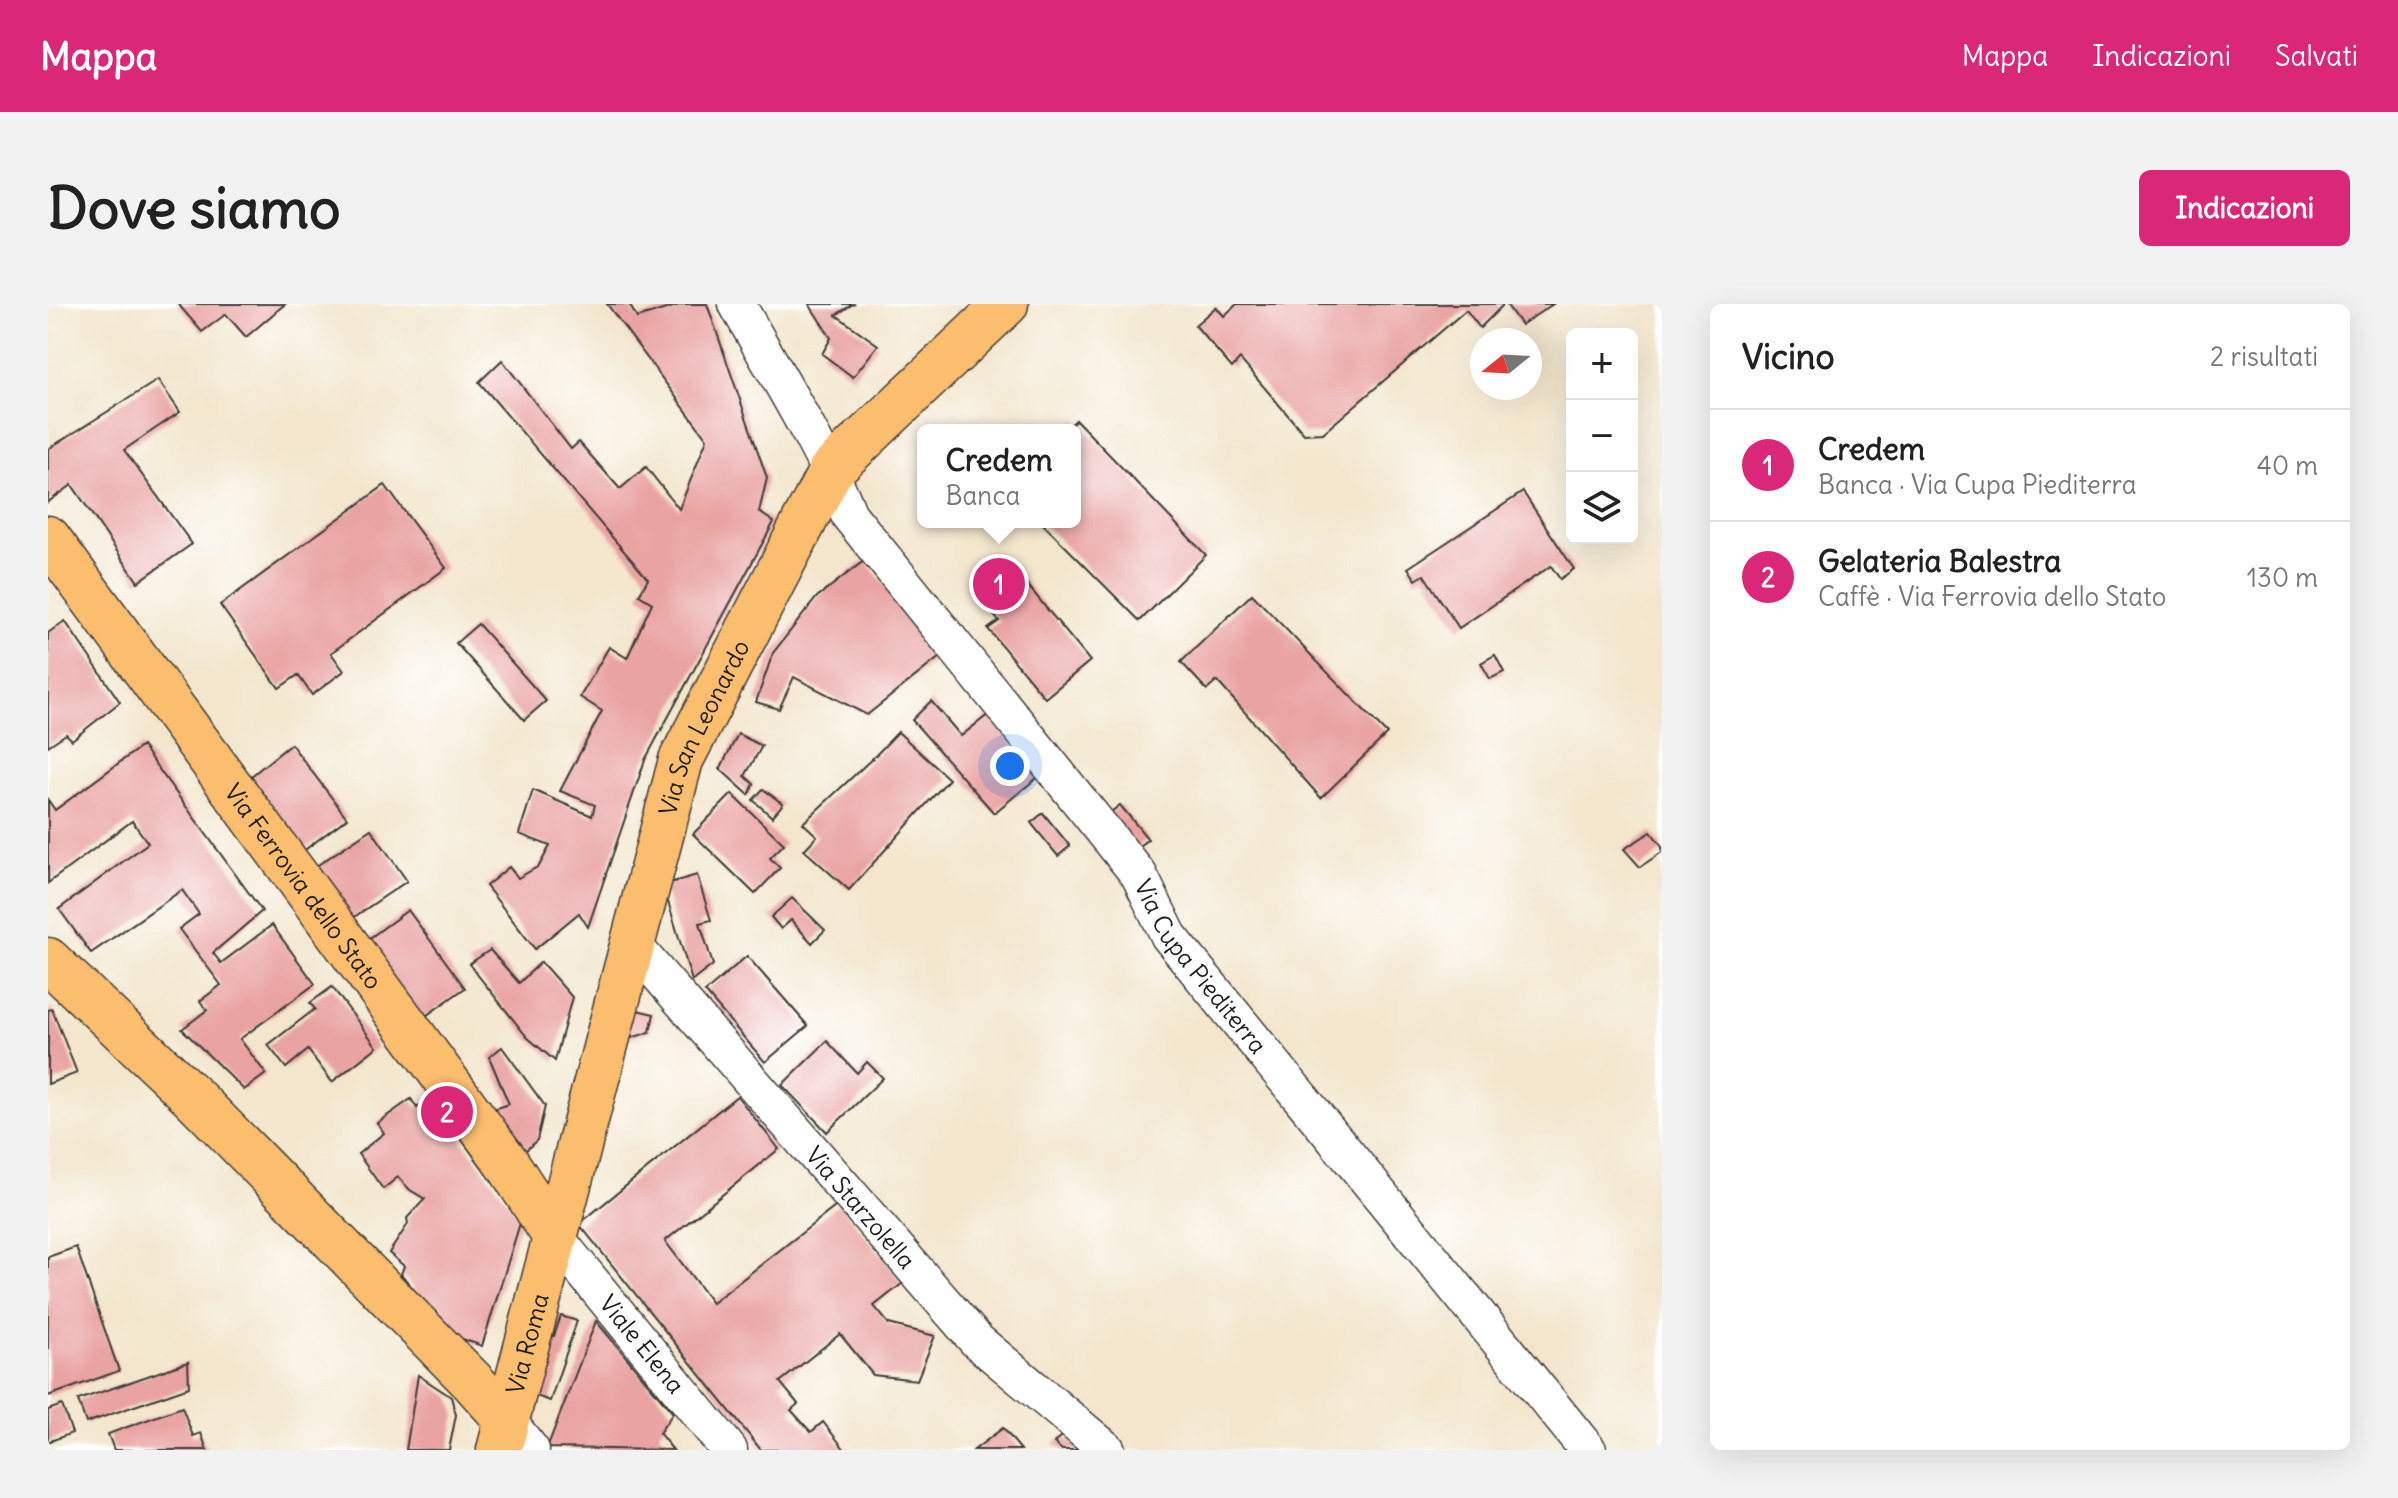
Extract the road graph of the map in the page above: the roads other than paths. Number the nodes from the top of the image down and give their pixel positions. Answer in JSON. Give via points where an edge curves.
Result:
{"nodes":[{"id":1,"x":737,"y":304,"type":"edge"},
{"id":2,"x":1006,"y":304,"type":"edge"},
{"id":3,"x":831,"y":470,"type":"junction"},
{"id":4,"x":48,"y":538,"type":"edge"},
{"id":5,"x":634,"y":946,"type":"junction"},
{"id":6,"x":48,"y":960,"type":"edge"},
{"id":7,"x":555,"y":1237,"type":"junction"},
{"id":8,"x":512,"y":1440,"type":"edge"},
{"id":9,"x":729,"y":1450,"type":"edge"},
{"id":10,"x":1107,"y":1450,"type":"edge"},
{"id":11,"x":1588,"y":1450,"type":"edge"}],
"edges":[{"from":1,"to":3,"type":"street","name":"Via Cupa Piediterra"},
{"from":2,"to":3,"type":"main road","name":"Via San Leonardo"},
{"from":3,"to":5,"type":"main road","name":"Via San Leonardo","via":[[681,760]]},
{"from":3,"to":11,"type":"street","name":"Via Cupa Piediterra","via":[[849,515],[1139,875],[1169,936]]},
{"from":4,"to":7,"type":"main road","name":"Via Ferrovia dello Stato","via":[[497,1150]]},
{"from":5,"to":7,"type":"main road","name":"Via San Leonardo"},
{"from":5,"to":10,"type":"street","name":"Via Starzolella","via":[[977,1341]]},
{"from":6,"to":8,"type":"main road","via":[[195,1099],[473,1382]]},
{"from":7,"to":8,"type":"main road","name":"Via Roma"},
{"from":7,"to":9,"type":"street","name":"Viale Elena"}]}
